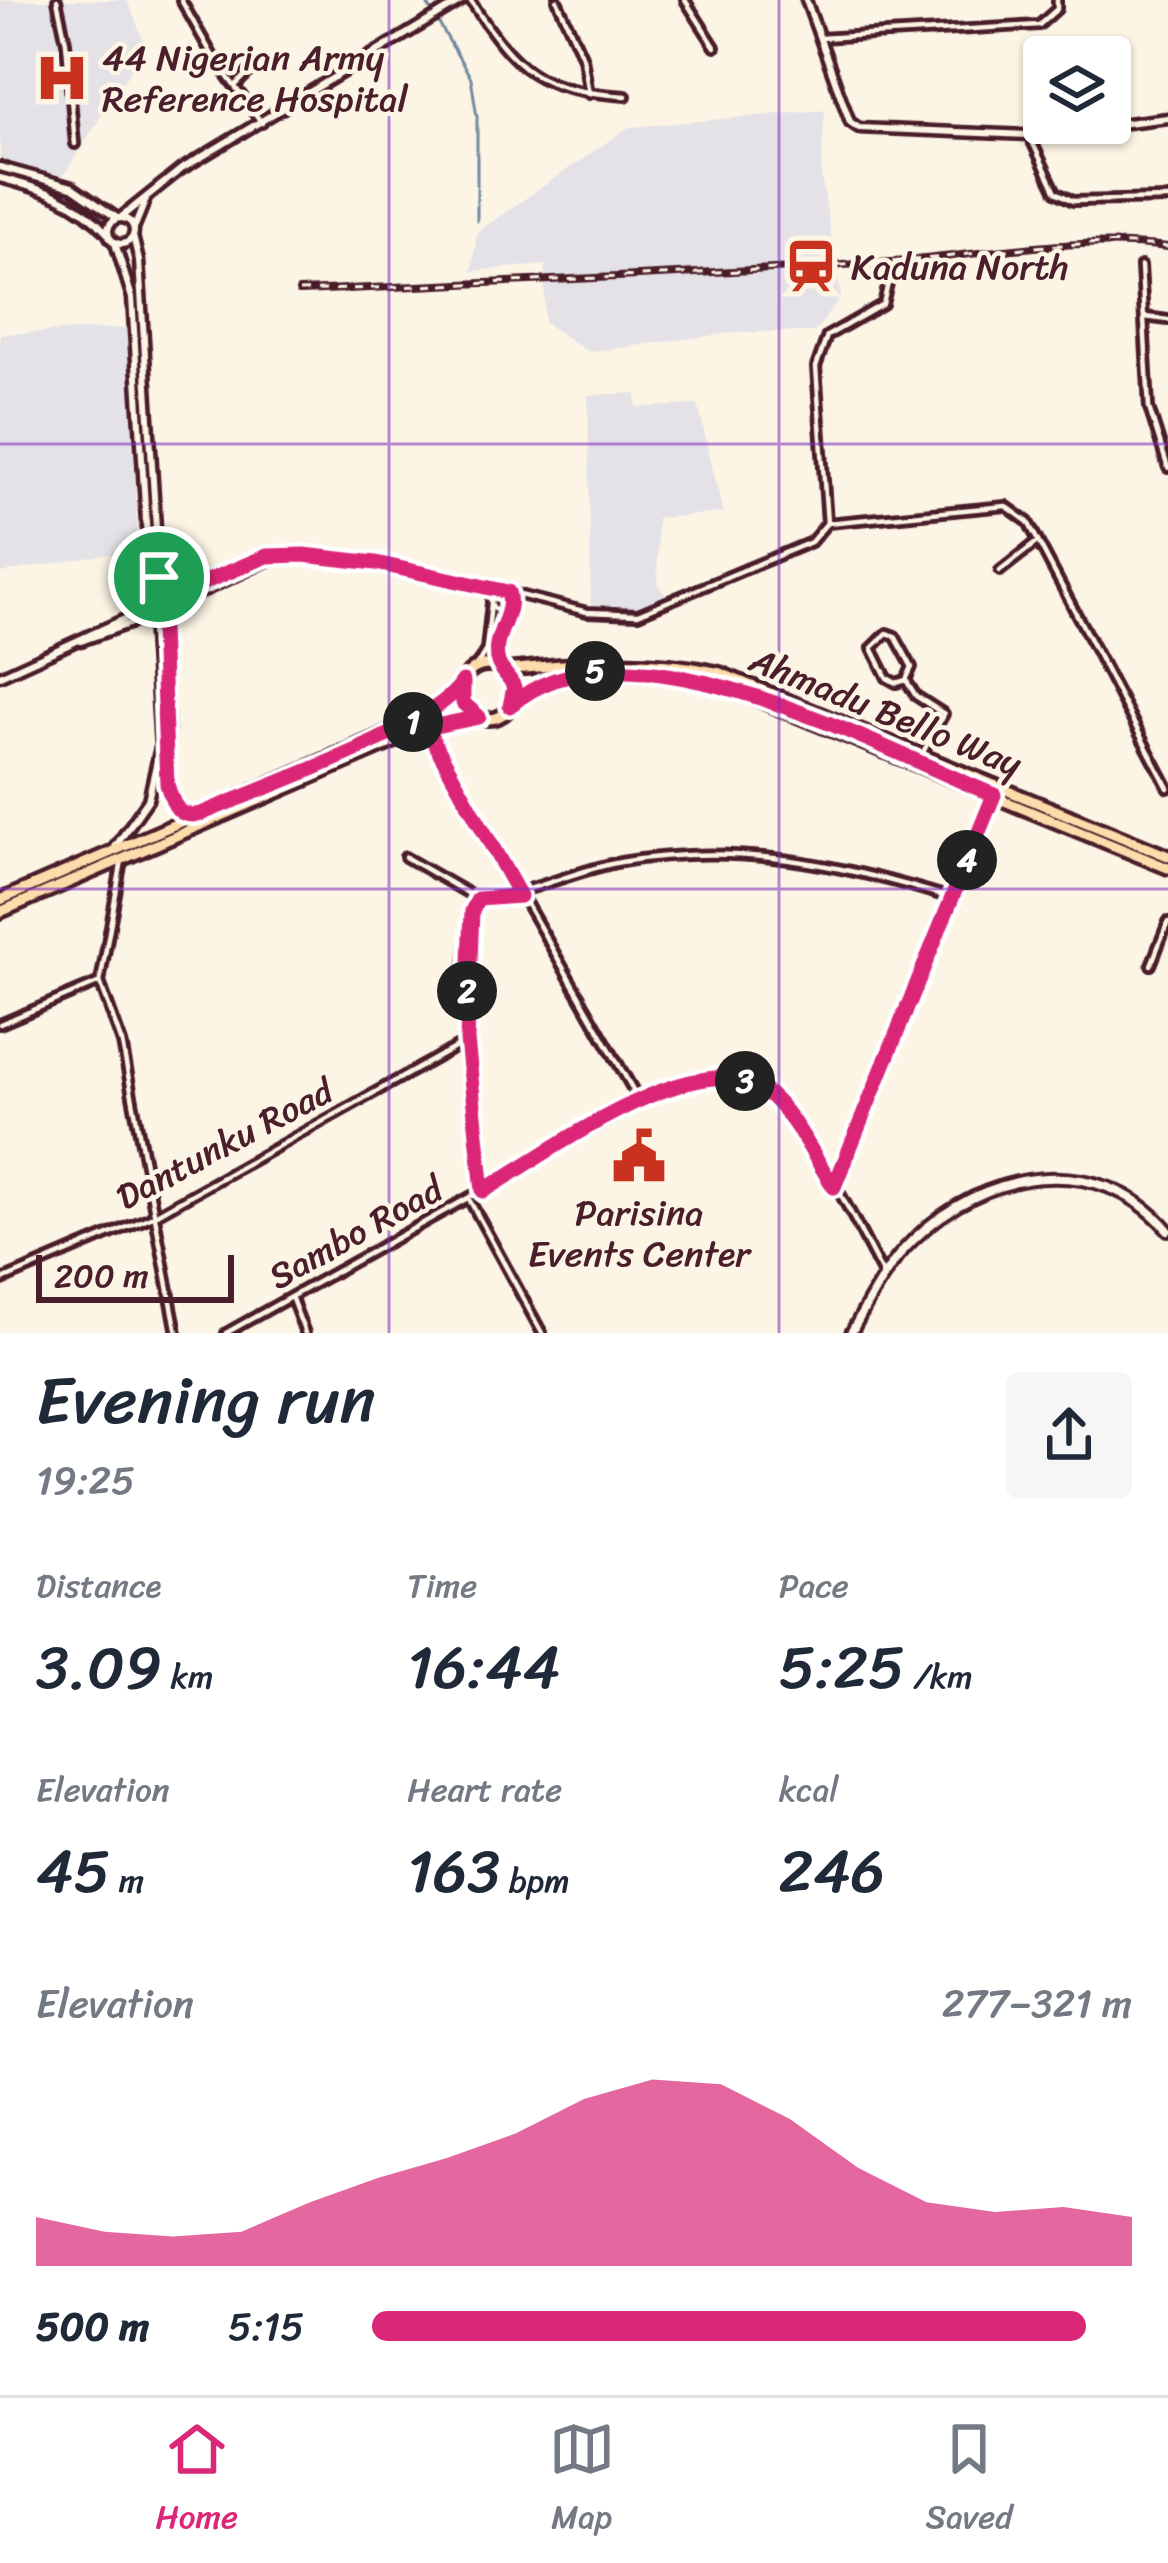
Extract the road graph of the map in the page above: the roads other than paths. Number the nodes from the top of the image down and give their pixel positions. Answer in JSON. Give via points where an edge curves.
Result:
{"nodes":[{"id":1,"x":57,"y":0,"type":"edge"},
{"id":2,"x":181,"y":0,"type":"edge"},
{"id":3,"x":466,"y":0,"type":"edge"},
{"id":4,"x":556,"y":0,"type":"edge"},
{"id":5,"x":685,"y":0,"type":"edge"},
{"id":6,"x":806,"y":0,"type":"edge"},
{"id":7,"x":1057,"y":0,"type":"edge"},
{"id":8,"x":820,"y":38,"type":"junction"},
{"id":9,"x":716,"y":47,"type":"dead end"},
{"id":10,"x":260,"y":62,"type":"dead end"},
{"id":11,"x":235,"y":86,"type":"junction"},
{"id":12,"x":589,"y":94,"type":"junction"},
{"id":13,"x":626,"y":96,"type":"dead end"},
{"id":14,"x":1168,"y":118,"type":"edge"},
{"id":15,"x":262,"y":123,"type":"junction"},
{"id":16,"x":1131,"y":123,"type":"edge"},
{"id":17,"x":1023,"y":135,"type":"edge"},
{"id":18,"x":75,"y":144,"type":"dead end"},
{"id":19,"x":1033,"y":144,"type":"edge"},
{"id":20,"x":0,"y":167,"type":"edge"},
{"id":21,"x":0,"y":178,"type":"edge"},
{"id":22,"x":146,"y":199,"type":"junction"},
{"id":23,"x":1168,"y":199,"type":"edge"},
{"id":24,"x":118,"y":218,"type":"junction"},
{"id":25,"x":133,"y":232,"type":"junction"},
{"id":26,"x":107,"y":234,"type":"junction"},
{"id":27,"x":115,"y":243,"type":"junction"},
{"id":28,"x":1141,"y":266,"type":"dead end"},
{"id":29,"x":890,"y":275,"type":"dead end"},
{"id":30,"x":1144,"y":317,"type":"junction"},
{"id":31,"x":1168,"y":320,"type":"edge"},
{"id":32,"x":1168,"y":468,"type":"edge"},
{"id":33,"x":827,"y":523,"type":"junction"},
{"id":34,"x":1037,"y":542,"type":"junction"},
{"id":35,"x":278,"y":556,"type":"junction"},
{"id":36,"x":1000,"y":571,"type":"dead end"},
{"id":37,"x":159,"y":577,"type":"junction"},
{"id":38,"x":149,"y":581,"type":"junction"},
{"id":39,"x":477,"y":582,"type":"junction"},
{"id":40,"x":184,"y":591,"type":"junction"},
{"id":41,"x":506,"y":591,"type":"junction"},
{"id":42,"x":530,"y":598,"type":"junction"},
{"id":43,"x":491,"y":601,"type":"junction"},
{"id":44,"x":176,"y":604,"type":"junction"},
{"id":45,"x":161,"y":606,"type":"junction"},
{"id":46,"x":510,"y":606,"type":"junction"},
{"id":47,"x":151,"y":611,"type":"junction"},
{"id":48,"x":133,"y":618,"type":"junction"},
{"id":49,"x":163,"y":630,"type":"junction"},
{"id":50,"x":153,"y":634,"type":"junction"},
{"id":51,"x":475,"y":668,"type":"junction"},
{"id":52,"x":501,"y":669,"type":"junction"},
{"id":53,"x":0,"y":676,"type":"edge"},
{"id":54,"x":906,"y":680,"type":"junction"},
{"id":55,"x":463,"y":681,"type":"junction"},
{"id":56,"x":510,"y":706,"type":"junction"},
{"id":57,"x":479,"y":717,"type":"junction"},
{"id":58,"x":426,"y":728,"type":"junction"},
{"id":59,"x":922,"y":754,"type":"junction"},
{"id":60,"x":1168,"y":788,"type":"edge"},
{"id":61,"x":994,"y":795,"type":"junction"},
{"id":62,"x":201,"y":814,"type":"junction"},
{"id":63,"x":103,"y":856,"type":"junction"},
{"id":64,"x":1168,"y":856,"type":"edge"},
{"id":65,"x":405,"y":857,"type":"dead end"},
{"id":66,"x":122,"y":860,"type":"junction"},
{"id":67,"x":1168,"y":868,"type":"edge"},
{"id":68,"x":520,"y":896,"type":"junction"},
{"id":69,"x":951,"y":898,"type":"junction"},
{"id":70,"x":478,"y":899,"type":"junction"},
{"id":71,"x":0,"y":900,"type":"edge"},
{"id":72,"x":0,"y":911,"type":"edge"},
{"id":73,"x":1168,"y":922,"type":"edge"},
{"id":74,"x":1151,"y":965,"type":"dead end"},
{"id":75,"x":100,"y":982,"type":"junction"},
{"id":76,"x":0,"y":1024,"type":"edge"},
{"id":77,"x":467,"y":1040,"type":"junction"},
{"id":78,"x":640,"y":1102,"type":"junction"},
{"id":79,"x":834,"y":1187,"type":"junction"},
{"id":80,"x":483,"y":1191,"type":"junction"},
{"id":81,"x":469,"y":1199,"type":"junction"},
{"id":82,"x":153,"y":1216,"type":"junction"},
{"id":83,"x":1168,"y":1230,"type":"edge"},
{"id":84,"x":884,"y":1276,"type":"junction"},
{"id":85,"x":0,"y":1281,"type":"edge"},
{"id":86,"x":291,"y":1299,"type":"junction"},
{"id":87,"x":177,"y":1333,"type":"edge"},
{"id":88,"x":226,"y":1333,"type":"edge"},
{"id":89,"x":305,"y":1333,"type":"edge"},
{"id":90,"x":542,"y":1333,"type":"edge"},
{"id":91,"x":851,"y":1333,"type":"edge"}],
"edges":[{"from":1,"to":18,"type":"street"},
{"from":2,"to":11,"type":"street"},
{"from":3,"to":12,"type":"street","via":[[531,76]]},
{"from":3,"to":15,"type":"street"},
{"from":4,"to":12,"type":"street","via":[[584,58]]},
{"from":5,"to":9,"type":"street"},
{"from":6,"to":8,"type":"street"},
{"from":7,"to":8,"type":"street","via":[[1039,25]]},
{"from":8,"to":17,"type":"street","via":[[859,128]]},
{"from":10,"to":11,"type":"street"},
{"from":11,"to":15,"type":"street"},
{"from":12,"to":13,"type":"street"},
{"from":14,"to":16,"type":"street"},
{"from":15,"to":22,"type":"street"},
{"from":19,"to":23,"type":"street","via":[[1056,192],[1073,201]]},
{"from":20,"to":24,"type":"street","via":[[72,187]]},
{"from":21,"to":26,"type":"street","via":[[56,194]]},
{"from":22,"to":24,"type":"street"},
{"from":22,"to":25,"type":"street"},
{"from":24,"to":25,"type":"street"},
{"from":24,"to":26,"type":"street"},
{"from":25,"to":27,"type":"street"},
{"from":25,"to":37,"type":"street"},
{"from":26,"to":27,"type":"street"},
{"from":27,"to":38,"type":"street","via":[[132,298]]},
{"from":28,"to":30,"type":"street"},
{"from":29,"to":33,"type":"street","via":[[883,304],[827,336],[816,367]]},
{"from":30,"to":31,"type":"street"},
{"from":30,"to":32,"type":"street","via":[[1153,432]]},
{"from":33,"to":34,"type":"street","via":[[1006,506],[1028,522]]},
{"from":33,"to":42,"type":"street","via":[[811,542],[654,611],[587,612]]},
{"from":34,"to":36,"type":"street"},
{"from":34,"to":60,"type":"street"},
{"from":35,"to":39,"type":"street","via":[[342,558]]},
{"from":35,"to":40,"type":"street"},
{"from":35,"to":44,"type":"street"},
{"from":37,"to":40,"type":"street"},
{"from":37,"to":45,"type":"street"},
{"from":38,"to":47,"type":"street"},
{"from":38,"to":48,"type":"street"},
{"from":39,"to":41,"type":"street"},
{"from":39,"to":43,"type":"street"},
{"from":40,"to":45,"type":"street"},
{"from":41,"to":42,"type":"street"},
{"from":41,"to":43,"type":"street"},
{"from":41,"to":46,"type":"street"},
{"from":42,"to":46,"type":"street"},
{"from":43,"to":46,"type":"street","via":[[497,611]]},
{"from":43,"to":51,"type":"street","via":[[486,650]]},
{"from":44,"to":45,"type":"street"},
{"from":44,"to":49,"type":"street"},
{"from":45,"to":47,"type":"street"},
{"from":45,"to":49,"type":"street"},
{"from":46,"to":52,"type":"street","via":[[497,638]]},
{"from":47,"to":48,"type":"street"},
{"from":47,"to":50,"type":"street"},
{"from":48,"to":50,"type":"street"},
{"from":48,"to":53,"type":"street"},
{"from":49,"to":62,"type":"street","via":[[167,784],[176,810]]},
{"from":50,"to":63,"type":"street","via":[[160,729],[154,784],[138,820]]},
{"from":51,"to":52,"type":"main road"},
{"from":51,"to":55,"type":"main road"},
{"from":52,"to":56,"type":"main road","via":[[514,687]]},
{"from":52,"to":59,"type":"main road","name":"Ahmadu Bello Way","via":[[669,661],[756,685]]},
{"from":54,"to":54,"type":"street","via":[[910,661],[886,633],[872,648],[890,681]]},
{"from":54,"to":59,"type":"street","via":[[944,714]]},
{"from":55,"to":57,"type":"main road","via":[[463,703]]},
{"from":55,"to":62,"type":"main road","via":[[421,718]]},
{"from":56,"to":57,"type":"main road"},
{"from":56,"to":61,"type":"main road","name":"Ahmadu Bello Way","via":[[562,674],[636,670],[712,681]]},
{"from":57,"to":58,"type":"main road"},
{"from":58,"to":66,"type":"main road"},
{"from":58,"to":68,"type":"street"},
{"from":59,"to":64,"type":"main road","name":"Ahmadu Bello Way"},
{"from":61,"to":67,"type":"main road","name":"Ahmadu Bello Way"},
{"from":61,"to":69,"type":"street"},
{"from":62,"to":63,"type":"main road"},
{"from":63,"to":71,"type":"main road"},
{"from":65,"to":70,"type":"street"},
{"from":66,"to":72,"type":"main road"},
{"from":66,"to":75,"type":"street"},
{"from":68,"to":69,"type":"street","via":[[620,862],[729,854],[860,870]]},
{"from":68,"to":70,"type":"street"},
{"from":68,"to":78,"type":"street"},
{"from":69,"to":79,"type":"street"},
{"from":70,"to":77,"type":"street"},
{"from":73,"to":74,"type":"street"},
{"from":75,"to":76,"type":"street"},
{"from":75,"to":82,"type":"street","via":[[120,1030]]},
{"from":77,"to":80,"type":"street"},
{"from":77,"to":82,"type":"street","name":"Dantunku Road"},
{"from":78,"to":79,"type":"street","name":"Sambo Road","via":[[708,1075],[748,1082],[766,1091]]},
{"from":78,"to":80,"type":"street","name":"Sambo Road"},
{"from":79,"to":84,"type":"street","name":"Sambo Road"},
{"from":80,"to":81,"type":"street","name":"Sambo Road"},
{"from":81,"to":86,"type":"street","name":"Sambo Road"},
{"from":81,"to":90,"type":"street"},
{"from":82,"to":85,"type":"street","name":"Dantunku Road"},
{"from":82,"to":87,"type":"street"},
{"from":83,"to":84,"type":"main road","via":[[1123,1193],[1036,1175],[942,1213]]},
{"from":84,"to":91,"type":"main road"},
{"from":86,"to":88,"type":"street","name":"Sambo Road"},
{"from":86,"to":89,"type":"street"}]}
